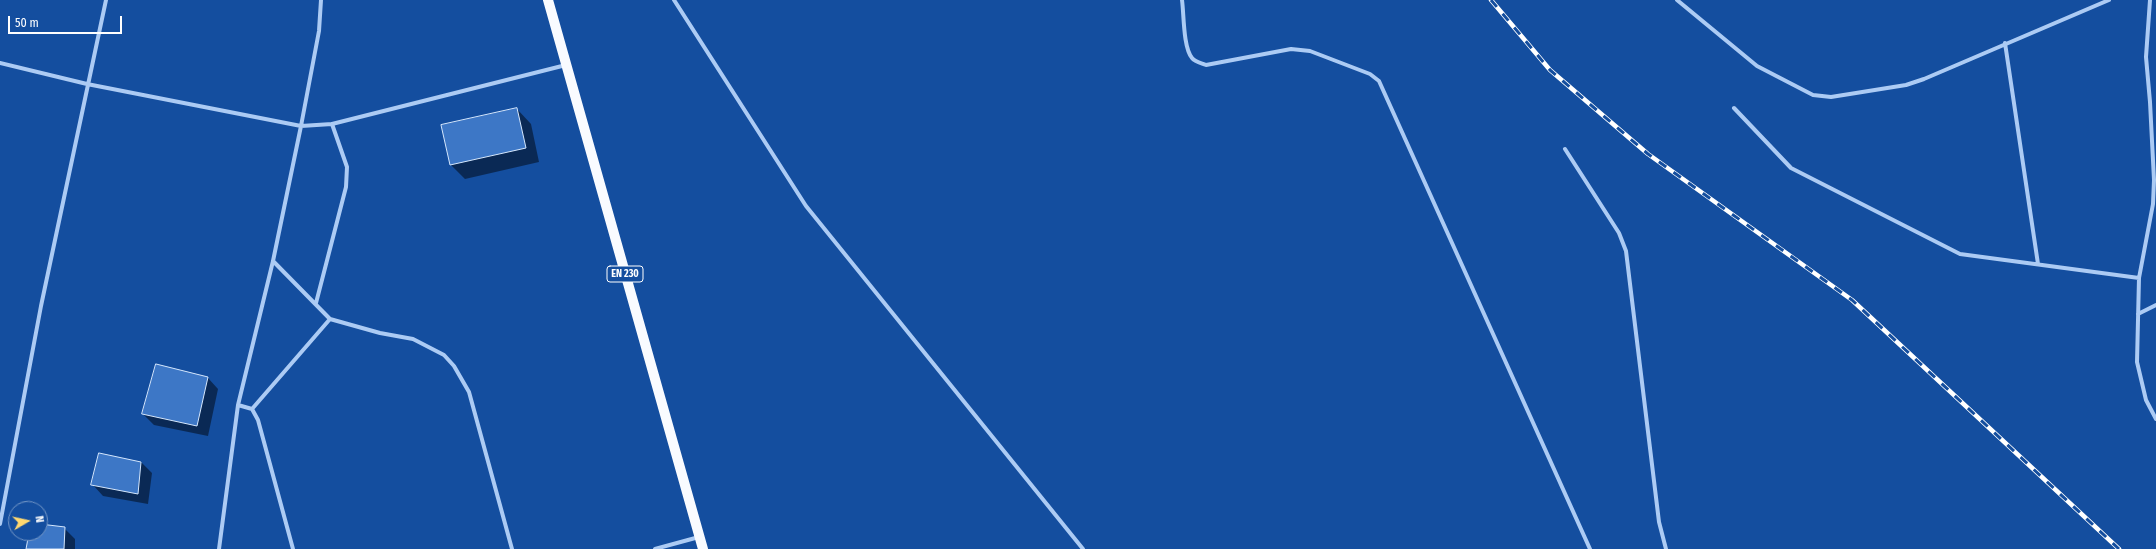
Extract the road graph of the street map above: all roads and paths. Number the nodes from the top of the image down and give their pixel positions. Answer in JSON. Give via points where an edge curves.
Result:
{"nodes":[{"id":1,"x":106,"y":0,"type":"edge"},
{"id":2,"x":321,"y":0,"type":"edge"},
{"id":3,"x":548,"y":0,"type":"edge"},
{"id":4,"x":674,"y":0,"type":"edge"},
{"id":5,"x":1182,"y":0,"type":"edge"},
{"id":6,"x":1677,"y":0,"type":"edge"},
{"id":7,"x":2110,"y":0,"type":"edge"},
{"id":8,"x":2150,"y":0,"type":"edge"},
{"id":9,"x":2005,"y":43,"type":"junction"},
{"id":10,"x":0,"y":63,"type":"edge"},
{"id":11,"x":566,"y":65,"type":"junction"},
{"id":12,"x":87,"y":84,"type":"junction"},
{"id":13,"x":1734,"y":108,"type":"dead end"},
{"id":14,"x":332,"y":124,"type":"junction"},
{"id":15,"x":301,"y":126,"type":"junction"},
{"id":16,"x":1564,"y":149,"type":"dead end"},
{"id":17,"x":273,"y":261,"type":"junction"},
{"id":18,"x":2038,"y":264,"type":"junction"},
{"id":19,"x":2139,"y":278,"type":"junction"},
{"id":20,"x":316,"y":304,"type":"junction"},
{"id":21,"x":2156,"y":305,"type":"edge"},
{"id":22,"x":2138,"y":314,"type":"junction"},
{"id":23,"x":330,"y":319,"type":"junction"},
{"id":24,"x":238,"y":405,"type":"junction"},
{"id":25,"x":252,"y":409,"type":"junction"},
{"id":26,"x":2156,"y":419,"type":"edge"},
{"id":27,"x":0,"y":524,"type":"edge"},
{"id":28,"x":699,"y":537,"type":"junction"},
{"id":29,"x":219,"y":549,"type":"edge"},
{"id":30,"x":293,"y":549,"type":"edge"},
{"id":31,"x":512,"y":549,"type":"edge"},
{"id":32,"x":656,"y":549,"type":"edge"},
{"id":33,"x":703,"y":549,"type":"edge"},
{"id":34,"x":1083,"y":549,"type":"edge"},
{"id":35,"x":1590,"y":549,"type":"edge"},
{"id":36,"x":1666,"y":549,"type":"edge"}],
"edges":[{"from":1,"to":12,"type":"street"},
{"from":2,"to":15,"type":"street","via":[[319,31]]},
{"from":3,"to":11,"type":"main road","number":"EN 230"},
{"from":4,"to":34,"type":"street","via":[[806,206]]},
{"from":5,"to":35,"type":"street","via":[[1188,52],[1193,60],[1206,65],[1291,49],[1317,54],[1370,74],[1379,81]]},
{"from":6,"to":9,"type":"street","via":[[1757,66],[1812,95],[1831,97],[1906,85]]},
{"from":7,"to":9,"type":"street"},
{"from":8,"to":19,"type":"street","via":[[2146,56],[2153,196]]},
{"from":9,"to":18,"type":"street"},
{"from":10,"to":12,"type":"street"},
{"from":11,"to":14,"type":"street"},
{"from":11,"to":28,"type":"main road","number":"EN 230"},
{"from":12,"to":15,"type":"street"},
{"from":12,"to":27,"type":"street","via":[[41,306]]},
{"from":13,"to":18,"type":"street","via":[[1791,168],[1960,254]]},
{"from":14,"to":15,"type":"street"},
{"from":14,"to":20,"type":"street","via":[[347,167],[346,187]]},
{"from":15,"to":17,"type":"street"},
{"from":16,"to":36,"type":"street","via":[[1619,232],[1626,251],[1660,522]]},
{"from":17,"to":20,"type":"street"},
{"from":17,"to":24,"type":"street"},
{"from":18,"to":19,"type":"street"},
{"from":19,"to":22,"type":"street"},
{"from":20,"to":23,"type":"street"},
{"from":21,"to":22,"type":"street"},
{"from":22,"to":26,"type":"street","via":[[2137,362],[2146,400]]},
{"from":23,"to":25,"type":"street"},
{"from":23,"to":31,"type":"street","via":[[413,340],[438,352],[454,366],[469,392]]},
{"from":24,"to":25,"type":"street"},
{"from":24,"to":29,"type":"street"},
{"from":25,"to":30,"type":"street","via":[[258,420]]},
{"from":28,"to":32,"type":"street"},
{"from":28,"to":33,"type":"main road","number":"EN 230"}]}
